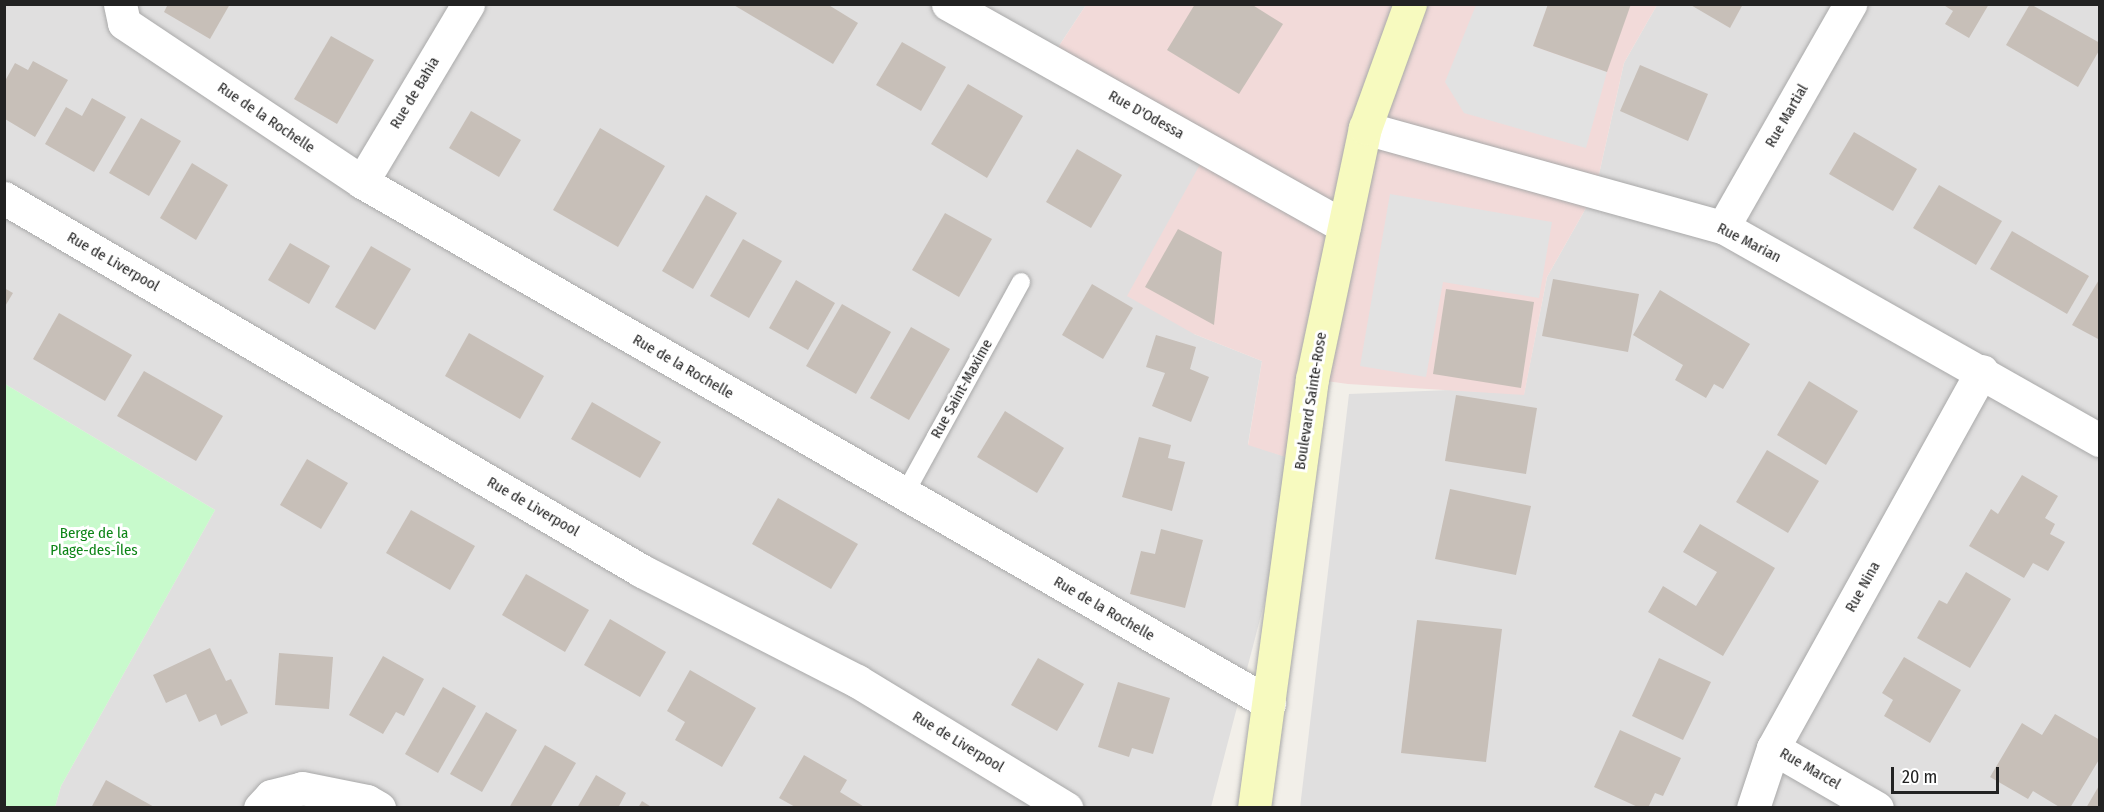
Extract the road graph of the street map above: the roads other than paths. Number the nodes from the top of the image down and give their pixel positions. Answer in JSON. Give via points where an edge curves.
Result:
{"nodes":[{"id":1,"x":120,"y":4,"type":"edge"},
{"id":2,"x":468,"y":4,"type":"edge"},
{"id":3,"x":948,"y":4,"type":"edge"},
{"id":4,"x":1410,"y":4,"type":"edge"},
{"id":5,"x":1850,"y":4,"type":"edge"},
{"id":6,"x":1365,"y":128,"type":"junction"},
{"id":7,"x":362,"y":183,"type":"junction"},
{"id":8,"x":4,"y":198,"type":"edge"},
{"id":9,"x":1344,"y":226,"type":"junction"},
{"id":10,"x":1723,"y":227,"type":"junction"},
{"id":11,"x":1021,"y":282,"type":"dead end"},
{"id":12,"x":1982,"y":371,"type":"junction"},
{"id":13,"x":2100,"y":440,"type":"edge"},
{"id":14,"x":904,"y":495,"type":"junction"},
{"id":15,"x":1269,"y":703,"type":"junction"},
{"id":16,"x":1773,"y":748,"type":"junction"},
{"id":17,"x":260,"y":807,"type":"edge"},
{"id":18,"x":379,"y":807,"type":"edge"},
{"id":19,"x":1066,"y":807,"type":"edge"},
{"id":20,"x":1254,"y":807,"type":"edge"},
{"id":21,"x":1753,"y":807,"type":"edge"},
{"id":22,"x":1877,"y":807,"type":"edge"}],
"edges":[{"from":1,"to":7,"type":"street","name":"Rue de la Rochelle","via":[[124,23]]},
{"from":2,"to":7,"type":"street","name":"Rue de Bahia"},
{"from":3,"to":9,"type":"street","name":"Rue D'Odessa"},
{"from":4,"to":6,"type":"street","name":"Boulevard Sainte-Rose"},
{"from":5,"to":10,"type":"street","name":"Rue Martial"},
{"from":6,"to":9,"type":"street","name":"Boulevard Sainte-Rose"},
{"from":6,"to":10,"type":"street","name":"Rue Marian"},
{"from":7,"to":14,"type":"street","name":"Rue de la Rochelle"},
{"from":8,"to":19,"type":"street","name":"Rue de Liverpool","via":[[642,571],[857,681]]},
{"from":9,"to":15,"type":"street","name":"Boulevard Sainte-Rose","via":[[1312,379]]},
{"from":10,"to":12,"type":"street","name":"Rue Marian"},
{"from":11,"to":14,"type":"lane","name":"Rue Saint-Maxime"},
{"from":12,"to":13,"type":"street","name":"Rue Marian"},
{"from":12,"to":16,"type":"street","name":"Rue Nina"},
{"from":14,"to":15,"type":"street","name":"Rue de la Rochelle"},
{"from":15,"to":20,"type":"street","name":"Boulevard Sainte-Rose"},
{"from":16,"to":21,"type":"street","name":"Rue Nina"},
{"from":16,"to":22,"type":"street","name":"Rue Marcel"},
{"from":17,"to":18,"type":"street","via":[[270,796],[302,788]]}]}
